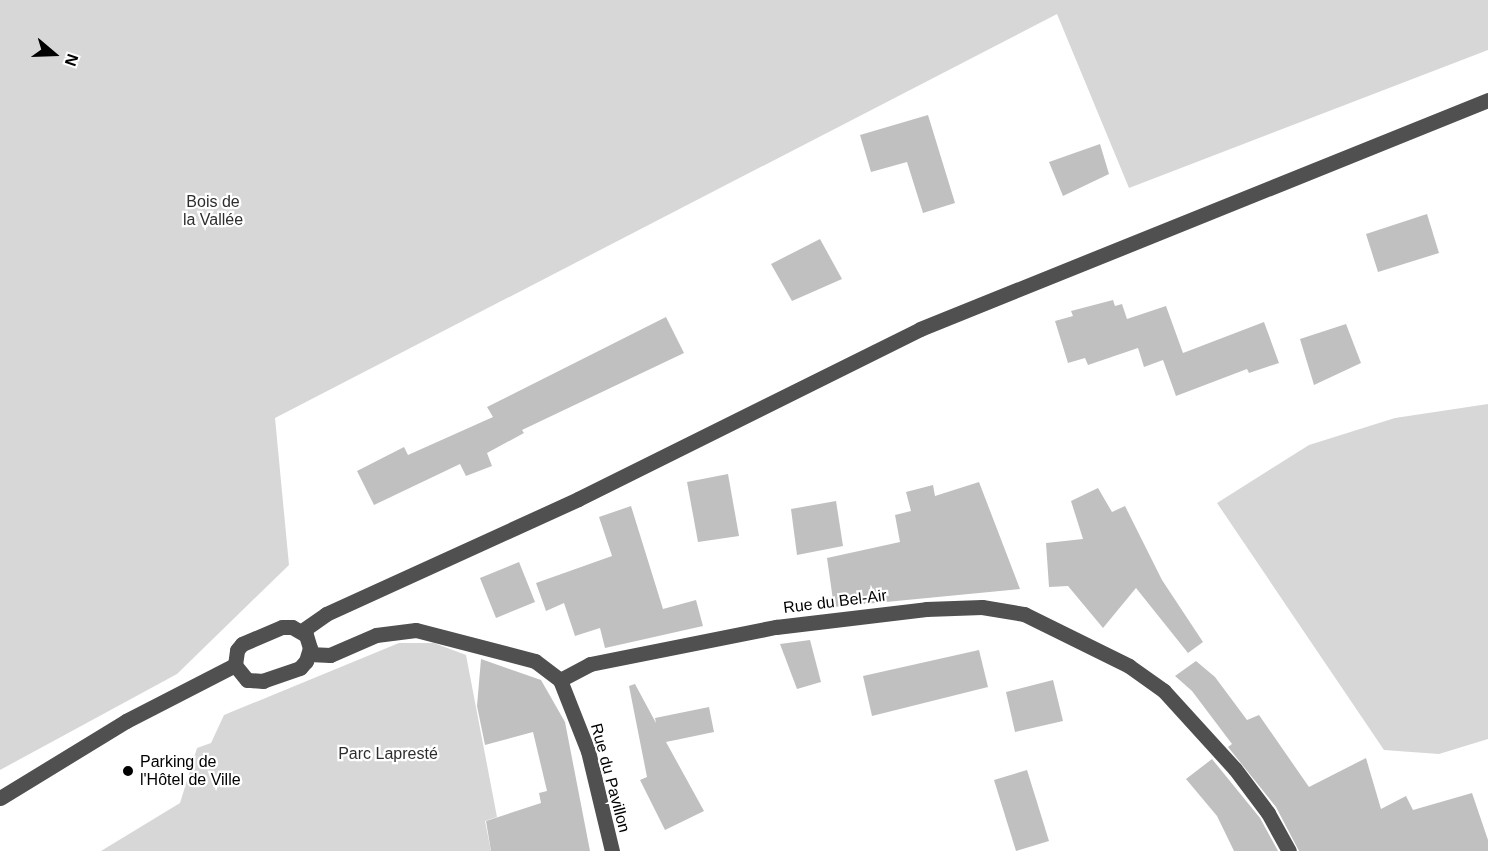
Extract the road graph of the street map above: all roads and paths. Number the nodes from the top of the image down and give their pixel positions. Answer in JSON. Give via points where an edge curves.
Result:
{"nodes":[{"id":1,"x":1488,"y":100,"type":"edge"},
{"id":2,"x":302,"y":631,"type":"junction"},
{"id":3,"x":309,"y":654,"type":"junction"},
{"id":4,"x":235,"y":665,"type":"junction"},
{"id":5,"x":560,"y":680,"type":"junction"},
{"id":6,"x":0,"y":798,"type":"edge"},
{"id":7,"x":612,"y":851,"type":"edge"},
{"id":8,"x":1289,"y":851,"type":"edge"}],
"edges":[{"from":1,"to":2,"type":"street","via":[[1228,201],[920,329],[578,500],[326,614]]},
{"from":2,"to":3,"type":"street","via":[[309,642]]},
{"from":2,"to":4,"type":"street","via":[[282,627],[242,644]]},
{"from":3,"to":4,"type":"street","via":[[300,668],[263,681],[247,680]]},
{"from":3,"to":5,"type":"street","via":[[330,655],[376,635],[416,630],[535,661]]},
{"from":4,"to":6,"type":"street","via":[[126,721]]},
{"from":5,"to":7,"type":"street","name":"Rue du Pavillon","via":[[588,751]]},
{"from":5,"to":8,"type":"street","name":"Rue du Bel-Air","via":[[590,664],[776,627],[938,609],[982,607],[1024,614],[1129,666],[1164,691],[1235,769],[1268,813]]}]}
